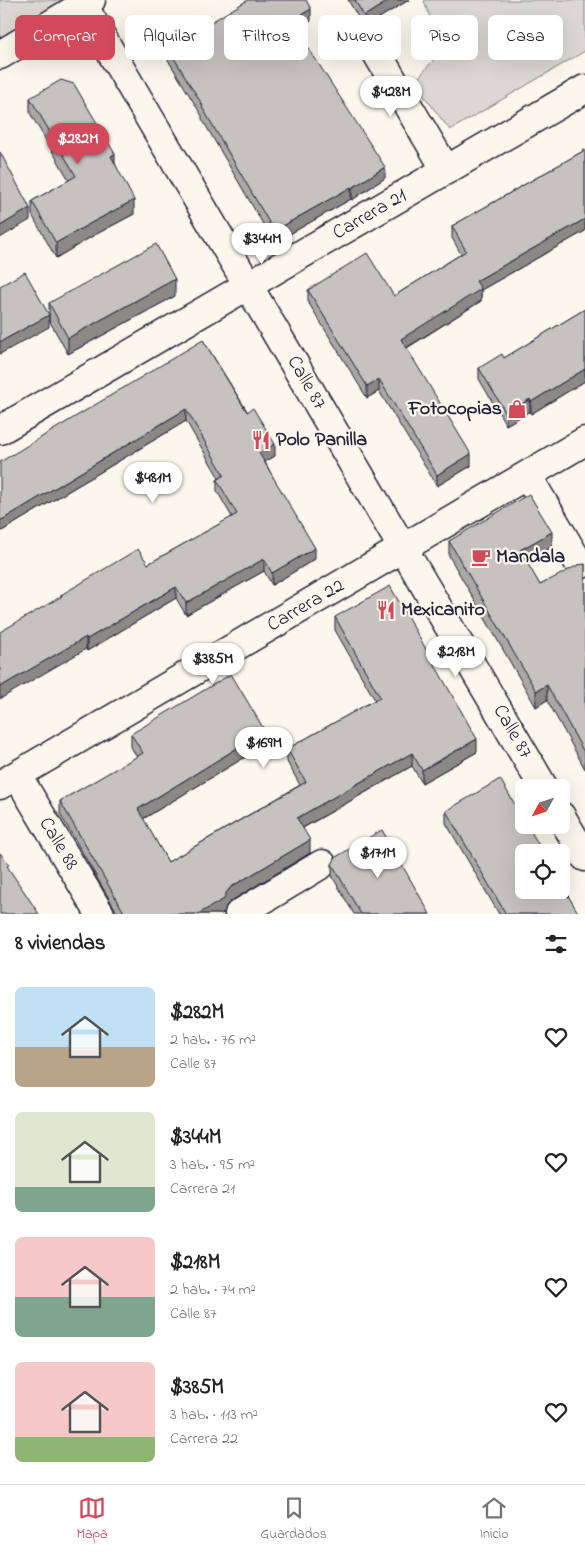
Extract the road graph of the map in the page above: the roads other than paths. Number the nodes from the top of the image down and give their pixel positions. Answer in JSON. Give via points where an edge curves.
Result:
{"nodes":[{"id":1,"x":87,"y":2,"type":"edge"},
{"id":2,"x":0,"y":55,"type":"edge"},
{"id":3,"x":381,"y":60,"type":"edge"},
{"id":4,"x":585,"y":89,"type":"edge"},
{"id":5,"x":446,"y":170,"type":"junction"},
{"id":6,"x":249,"y":285,"type":"junction"},
{"id":7,"x":0,"y":430,"type":"edge"},
{"id":8,"x":585,"y":441,"type":"edge"},
{"id":9,"x":528,"y":475,"type":"junction"},
{"id":10,"x":404,"y":548,"type":"junction"},
{"id":11,"x":580,"y":565,"type":"edge"},
{"id":12,"x":539,"y":779,"type":"edge"},
{"id":13,"x":8,"y":780,"type":"edge"},
{"id":14,"x":570,"y":831,"type":"edge"},
{"id":15,"x":585,"y":857,"type":"edge"},
{"id":16,"x":322,"y":864,"type":"dead end"},
{"id":17,"x":100,"y":914,"type":"edge"},
{"id":18,"x":240,"y":914,"type":"edge"}],
"edges":[{"from":1,"to":2,"type":"main road"},
{"from":1,"to":6,"type":"main road","name":"Calle 87"},
{"from":3,"to":5,"type":"main road"},
{"from":4,"to":5,"type":"main road","name":"Carrera 21"},
{"from":5,"to":6,"type":"main road","name":"Carrera 21"},
{"from":6,"to":7,"type":"main road","name":"Carrera 21"},
{"from":6,"to":10,"type":"main road","name":"Calle 87"},
{"from":8,"to":9,"type":"main road","name":"Carrera 22"},
{"from":9,"to":10,"type":"main road","name":"Carrera 22"},
{"from":9,"to":11,"type":"main road"},
{"from":10,"to":12,"type":"main road","name":"Calle 87"},
{"from":10,"to":13,"type":"main road","name":"Carrera 22"},
{"from":13,"to":17,"type":"main road","name":"Calle 88"},
{"from":14,"to":15,"type":"main road"},
{"from":16,"to":18,"type":"main road"}]}
